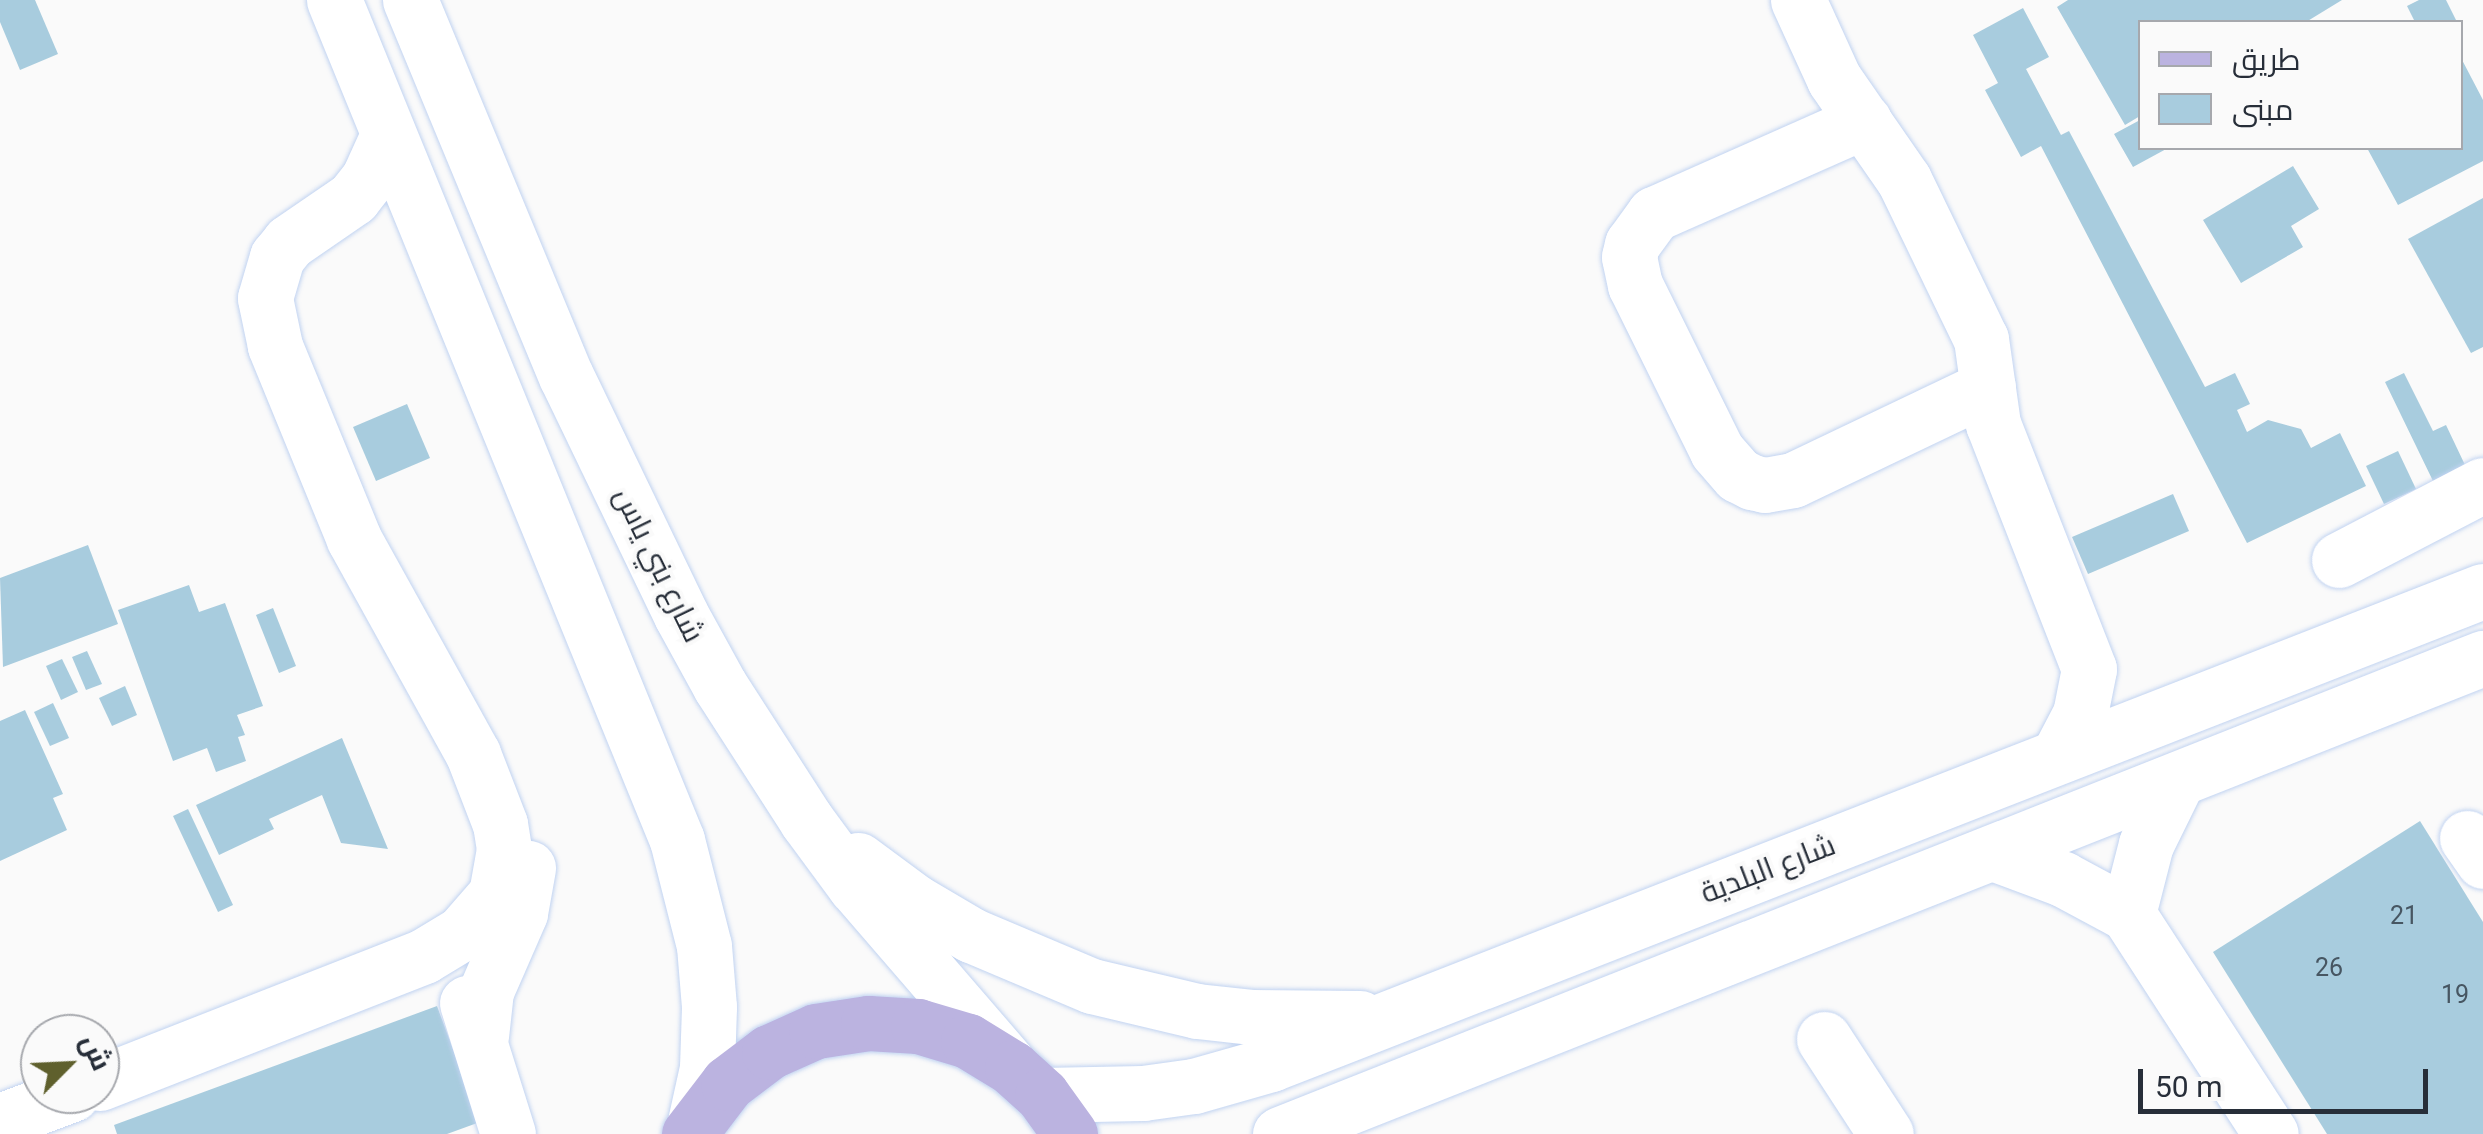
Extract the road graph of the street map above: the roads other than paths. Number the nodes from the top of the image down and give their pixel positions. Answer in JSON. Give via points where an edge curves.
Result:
{"nodes":[{"id":1,"x":334,"y":0,"type":"edge"},
{"id":2,"x":410,"y":0,"type":"edge"},
{"id":3,"x":1798,"y":0,"type":"edge"},
{"id":4,"x":1864,"y":121,"type":"junction"},
{"id":5,"x":388,"y":135,"type":"junction"},
{"id":6,"x":335,"y":215,"type":"junction"},
{"id":7,"x":428,"y":233,"type":"junction"},
{"id":8,"x":1988,"y":387,"type":"junction"},
{"id":9,"x":2483,"y":485,"type":"edge"},
{"id":10,"x":2340,"y":560,"type":"dead end"},
{"id":11,"x":2483,"y":591,"type":"edge"},
{"id":12,"x":2483,"y":658,"type":"edge"},
{"id":13,"x":2089,"y":669,"type":"junction"},
{"id":14,"x":2170,"y":712,"type":"junction"},
{"id":15,"x":473,"y":754,"type":"junction"},
{"id":16,"x":2058,"y":756,"type":"junction"},
{"id":17,"x":2178,"y":779,"type":"junction"},
{"id":18,"x":807,"y":821,"type":"junction"},
{"id":19,"x":1993,"y":853,"type":"junction"},
{"id":20,"x":2128,"y":914,"type":"junction"},
{"id":21,"x":402,"y":964,"type":"junction"},
{"id":22,"x":1388,"y":1018,"type":"junction"},
{"id":23,"x":481,"y":1036,"type":"junction"},
{"id":24,"x":1824,"y":1039,"type":"dead end"},
{"id":25,"x":120,"y":1075,"type":"edge"},
{"id":26,"x":1041,"y":1099,"type":"edge"},
{"id":27,"x":692,"y":1128,"type":"edge"},
{"id":28,"x":508,"y":1134,"type":"edge"},
{"id":29,"x":1280,"y":1134,"type":"edge"},
{"id":30,"x":1886,"y":1134,"type":"edge"},
{"id":31,"x":2271,"y":1134,"type":"edge"}],
"edges":[{"from":1,"to":5,"type":"street"},
{"from":2,"to":18,"type":"street","name":"شارع بني ياس","via":[[566,376],[681,615]]},
{"from":3,"to":4,"type":"street","via":[[1834,79]]},
{"from":4,"to":8,"type":"street","via":[[1904,180],[1974,321]]},
{"from":4,"to":8,"type":"street","via":[[1654,214],[1632,244],[1636,284],[1718,451],[1752,482],[1793,480]]},
{"from":5,"to":6,"type":"street","via":[[368,180]]},
{"from":5,"to":7,"type":"street"},
{"from":6,"to":7,"type":"street","via":[[382,216]]},
{"from":6,"to":15,"type":"street","via":[[289,242],[268,276],[276,346],[354,538]]},
{"from":7,"to":27,"type":"street","via":[[692,886],[710,1007],[707,1068]]},
{"from":8,"to":13,"type":"street","via":[[1992,424]]},
{"from":9,"to":10,"type":"street"},
{"from":11,"to":14,"type":"street","name":"شارع البلدية"},
{"from":12,"to":17,"type":"street"},
{"from":13,"to":14,"type":"street","via":[[2127,695]]},
{"from":13,"to":16,"type":"street","via":[[2080,714]]},
{"from":14,"to":16,"type":"street","name":"شارع البلدية"},
{"from":15,"to":21,"type":"street","via":[[500,824],[504,849],[496,894],[462,933]]},
{"from":15,"to":23,"type":"street","via":[[508,790],[526,838],[528,866],[520,913],[486,991]]},
{"from":16,"to":22,"type":"street","name":"شارع البلدية"},
{"from":17,"to":19,"type":"street"},
{"from":17,"to":20,"type":"street","via":[[2146,844]]},
{"from":18,"to":22,"type":"street","via":[[914,902],[971,935],[1092,986],[1251,1017]]},
{"from":18,"to":26,"type":"street","name":"شارع بني ياس","via":[[904,949]]},
{"from":19,"to":20,"type":"street","via":[[2063,879]]},
{"from":19,"to":29,"type":"street"},
{"from":20,"to":31,"type":"street"},
{"from":21,"to":23,"type":"street","via":[[425,969],[454,988]]},
{"from":21,"to":25,"type":"street"},
{"from":22,"to":26,"type":"street","name":"شارع البلدية","via":[[1194,1086]]},
{"from":23,"to":28,"type":"street"},
{"from":24,"to":30,"type":"street"},
{"from":26,"to":27,"type":"main road","via":[[968,1041],[918,1026],[868,1023],[769,1052],[728,1083]]}]}
